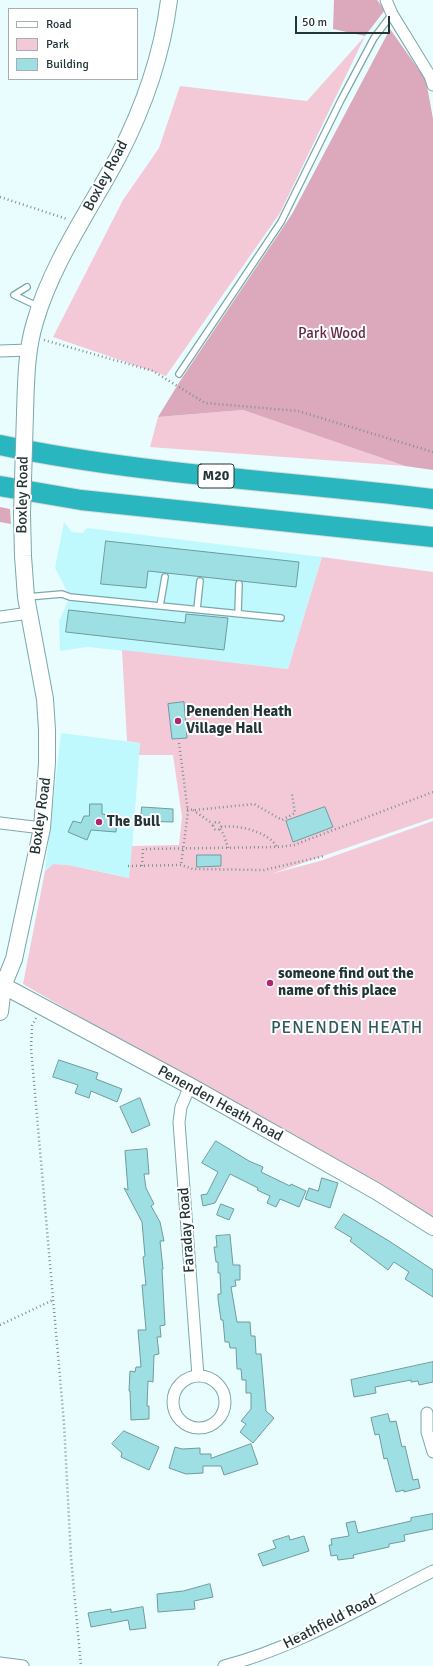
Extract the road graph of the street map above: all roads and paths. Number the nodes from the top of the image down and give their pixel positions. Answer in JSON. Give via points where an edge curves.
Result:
{"nodes":[{"id":1,"x":169,"y":0,"type":"edge"},
{"id":2,"x":386,"y":0,"type":"edge"},
{"id":3,"x":392,"y":14,"type":"junction"},
{"id":4,"x":433,"y":84,"type":"edge"},
{"id":5,"x":0,"y":197,"type":"edge"},
{"id":6,"x":81,"y":223,"type":"junction"},
{"id":7,"x":27,"y":287,"type":"dead end"},
{"id":8,"x":40,"y":307,"type":"junction"},
{"id":9,"x":30,"y":344,"type":"junction"},
{"id":10,"x":0,"y":351,"type":"edge"},
{"id":11,"x":179,"y":374,"type":"dead end"},
{"id":12,"x":0,"y":445,"type":"edge"},
{"id":13,"x":433,"y":452,"type":"edge"},
{"id":14,"x":0,"y":486,"type":"edge"},
{"id":15,"x":433,"y":498,"type":"edge"},
{"id":16,"x":433,"y":536,"type":"edge"},
{"id":17,"x":165,"y":577,"type":"dead end"},
{"id":18,"x":200,"y":581,"type":"dead end"},
{"id":19,"x":239,"y":584,"type":"dead end"},
{"id":20,"x":26,"y":597,"type":"junction"},
{"id":21,"x":160,"y":606,"type":"junction"},
{"id":22,"x":197,"y":609,"type":"junction"},
{"id":23,"x":29,"y":613,"type":"junction"},
{"id":24,"x":238,"y":613,"type":"junction"},
{"id":25,"x":0,"y":617,"type":"edge"},
{"id":26,"x":281,"y":618,"type":"dead end"},
{"id":27,"x":179,"y":743,"type":"dead end"},
{"id":28,"x":433,"y":792,"type":"edge"},
{"id":29,"x":292,"y":794,"type":"dead end"},
{"id":30,"x":187,"y":809,"type":"junction"},
{"id":31,"x":192,"y":810,"type":"junction"},
{"id":32,"x":0,"y":823,"type":"edge"},
{"id":33,"x":214,"y":824,"type":"junction"},
{"id":34,"x":42,"y":828,"type":"junction"},
{"id":35,"x":221,"y":828,"type":"junction"},
{"id":36,"x":277,"y":846,"type":"junction"},
{"id":37,"x":228,"y":848,"type":"junction"},
{"id":38,"x":183,"y":849,"type":"junction"},
{"id":39,"x":324,"y":856,"type":"dead end"},
{"id":40,"x":181,"y":865,"type":"junction"},
{"id":41,"x":128,"y":866,"type":"dead end"},
{"id":42,"x":142,"y":866,"type":"junction"},
{"id":43,"x":1,"y":985,"type":"edge"},
{"id":44,"x":0,"y":1012,"type":"edge"},
{"id":45,"x":32,"y":1026,"type":"dead end"},
{"id":46,"x":190,"y":1086,"type":"junction"},
{"id":47,"x":433,"y":1227,"type":"edge"},
{"id":48,"x":54,"y":1300,"type":"junction"},
{"id":49,"x":0,"y":1325,"type":"edge"},
{"id":50,"x":198,"y":1376,"type":"junction"},
{"id":51,"x":427,"y":1413,"type":"dead end"},
{"id":52,"x":433,"y":1452,"type":"edge"},
{"id":53,"x":433,"y":1571,"type":"edge"},
{"id":54,"x":0,"y":1663,"type":"edge"},
{"id":55,"x":24,"y":1666,"type":"edge"},
{"id":56,"x":82,"y":1666,"type":"edge"},
{"id":57,"x":224,"y":1666,"type":"edge"}],
"edges":[{"from":1,"to":6,"type":"street","name":"Boxley Road","via":[[158,63],[140,110],[118,157]]},
{"from":2,"to":3,"type":"street"},
{"from":3,"to":4,"type":"street"},
{"from":3,"to":11,"type":"lane","via":[[374,38],[281,222]]},
{"from":5,"to":6,"type":"path"},
{"from":6,"to":8,"type":"street","name":"Boxley Road"},
{"from":7,"to":8,"type":"lane","via":[[14,295]]},
{"from":8,"to":9,"type":"street","name":"Boxley Road"},
{"from":9,"to":10,"type":"street"},
{"from":9,"to":13,"type":"path","via":[[153,371],[205,403],[298,411]]},
{"from":9,"to":20,"type":"street","name":"Boxley Road","bridge":true,"via":[[22,514]]},
{"from":12,"to":15,"type":"highway","number":"M20","via":[[161,470]]},
{"from":14,"to":16,"type":"highway","via":[[81,500]]},
{"from":17,"to":21,"type":"lane"},
{"from":18,"to":22,"type":"lane"},
{"from":19,"to":24,"type":"lane"},
{"from":20,"to":21,"type":"lane","via":[[62,594],[70,597]]},
{"from":20,"to":23,"type":"street","name":"Boxley Road"},
{"from":21,"to":22,"type":"lane"},
{"from":22,"to":24,"type":"lane"},
{"from":23,"to":25,"type":"street"},
{"from":23,"to":34,"type":"street","name":"Boxley Road","via":[[45,699],[47,730]]},
{"from":24,"to":26,"type":"lane"},
{"from":27,"to":30,"type":"path"},
{"from":28,"to":36,"type":"path","via":[[294,845]]},
{"from":29,"to":31,"type":"path","via":[[295,813],[282,820],[254,804]]},
{"from":30,"to":31,"type":"path"},
{"from":30,"to":38,"type":"path"},
{"from":31,"to":33,"type":"path"},
{"from":32,"to":34,"type":"street"},
{"from":33,"to":35,"type":"path","via":[[218,822]]},
{"from":33,"to":35,"type":"path","via":[[215,830]]},
{"from":34,"to":43,"type":"street","name":"Boxley Road","via":[[14,959]]},
{"from":35,"to":36,"type":"path","via":[[240,827],[269,838]]},
{"from":35,"to":37,"type":"path"},
{"from":36,"to":37,"type":"path"},
{"from":37,"to":38,"type":"path"},
{"from":38,"to":40,"type":"path"},
{"from":38,"to":42,"type":"path","via":[[143,849]]},
{"from":39,"to":40,"type":"path","via":[[264,870],[193,869]]},
{"from":40,"to":42,"type":"path"},
{"from":41,"to":42,"type":"path"},
{"from":43,"to":44,"type":"street","name":"Boxley Road"},
{"from":43,"to":46,"type":"street","name":"Penenden Heath Road"},
{"from":45,"to":48,"type":"path","via":[[31,1048]]},
{"from":46,"to":47,"type":"street","name":"Penenden Heath Road","via":[[376,1191]]},
{"from":46,"to":50,"type":"street","name":"Faraday Road","via":[[183,1101],[179,1122]]},
{"from":48,"to":49,"type":"path"},
{"from":48,"to":56,"type":"path","via":[[71,1558]]},
{"from":50,"to":50,"type":"street","via":[[218,1384],[224,1397],[223,1411],[219,1418],[214,1423],[200,1428],[180,1420],[173,1399],[179,1386],[190,1377]]},
{"from":51,"to":52,"type":"street","via":[[427,1432]]},
{"from":53,"to":57,"type":"street","name":"Heathfield Road","via":[[315,1632],[271,1652]]},
{"from":54,"to":55,"type":"street"}]}
